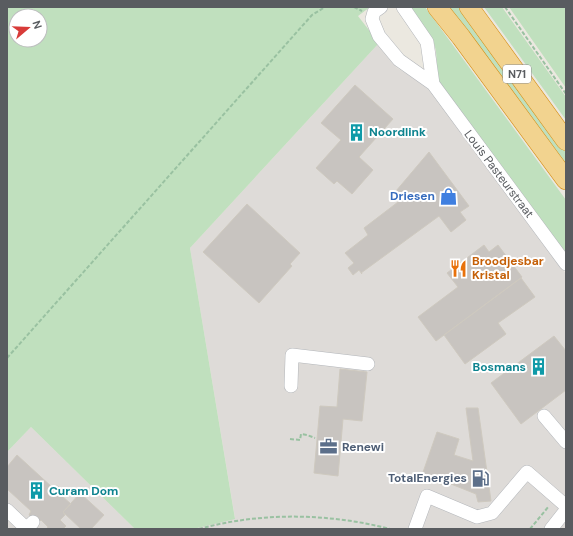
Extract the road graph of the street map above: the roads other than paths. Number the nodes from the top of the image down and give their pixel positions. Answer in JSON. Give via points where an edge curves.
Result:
{"nodes":[{"id":1,"x":381,"y":7,"type":"edge"},
{"id":2,"x":403,"y":7,"type":"edge"},
{"id":3,"x":437,"y":7,"type":"edge"},
{"id":4,"x":469,"y":7,"type":"edge"},
{"id":5,"x":433,"y":84,"type":"junction"},
{"id":6,"x":566,"y":141,"type":"edge"},
{"id":7,"x":566,"y":180,"type":"edge"},
{"id":8,"x":566,"y":264,"type":"edge"},
{"id":9,"x":368,"y":364,"type":"dead end"},
{"id":10,"x":291,"y":386,"type":"dead end"},
{"id":11,"x":544,"y":416,"type":"dead end"},
{"id":12,"x":566,"y":442,"type":"edge"},
{"id":13,"x":561,"y":502,"type":"edge"},
{"id":14,"x":7,"y":510,"type":"edge"},
{"id":15,"x":566,"y":510,"type":"edge"},
{"id":16,"x":32,"y":522,"type":"dead end"},
{"id":17,"x":415,"y":529,"type":"edge"},
{"id":18,"x":551,"y":529,"type":"edge"}],
"edges":[{"from":1,"to":5,"type":"street","name":"Louis Pasteurstraat","via":[[374,12],[372,19],[379,36],[399,60]]},
{"from":2,"to":5,"type":"street","name":"Louis Pasteurstraat","via":[[427,42]]},
{"from":3,"to":7,"type":"highway","number":"N71"},
{"from":4,"to":6,"type":"highway","number":"N71"},
{"from":5,"to":8,"type":"street","name":"Louis Pasteurstraat"},
{"from":9,"to":10,"type":"street","via":[[292,355]]},
{"from":11,"to":12,"type":"street"},
{"from":13,"to":17,"type":"street","via":[[527,472],[492,513],[477,517],[427,496]]},
{"from":14,"to":16,"type":"street","via":[[27,529]]},
{"from":15,"to":18,"type":"street"}]}
